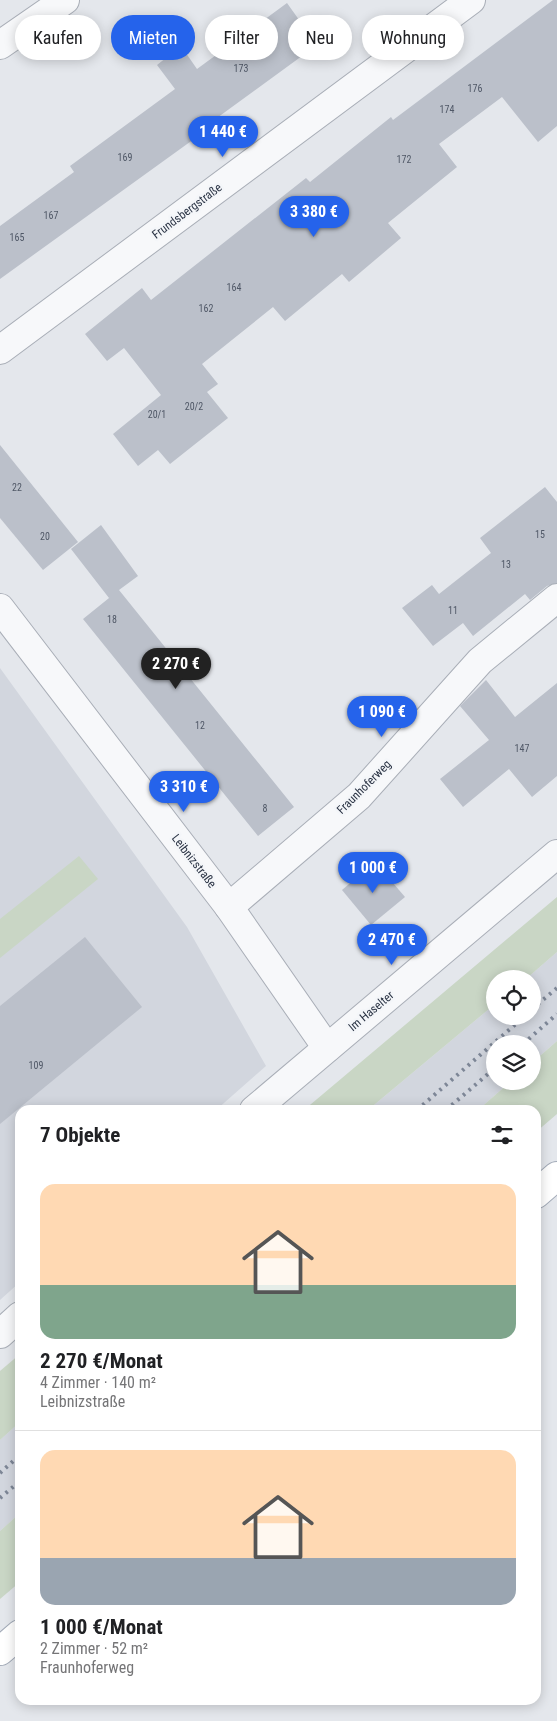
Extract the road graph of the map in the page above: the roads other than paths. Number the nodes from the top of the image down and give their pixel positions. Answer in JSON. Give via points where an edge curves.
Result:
{"nodes":[{"id":1,"x":65,"y":0,"type":"edge"},
{"id":2,"x":471,"y":0,"type":"edge"},
{"id":3,"x":0,"y":45,"type":"edge"},
{"id":4,"x":0,"y":350,"type":"edge"},
{"id":5,"x":557,"y":598,"type":"edge"},
{"id":6,"x":0,"y":608,"type":"edge"},
{"id":7,"x":557,"y":854,"type":"edge"},
{"id":8,"x":229,"y":907,"type":"junction"},
{"id":9,"x":327,"y":1048,"type":"junction"},
{"id":10,"x":260,"y":1105,"type":"edge"},
{"id":11,"x":557,"y":1176,"type":"edge"},
{"id":12,"x":541,"y":1190,"type":"edge"},
{"id":13,"x":15,"y":1320,"type":"edge"},
{"id":14,"x":0,"y":1334,"type":"edge"},
{"id":15,"x":15,"y":1638,"type":"edge"},
{"id":16,"x":0,"y":1651,"type":"edge"}],
"edges":[{"from":1,"to":3,"type":"street"},
{"from":2,"to":4,"type":"street","name":"Frundsbergstraße"},
{"from":5,"to":8,"type":"street","name":"Fraunhoferweg","via":[[480,661],[360,796]]},
{"from":6,"to":8,"type":"street","name":"Leibnizstraße"},
{"from":7,"to":9,"type":"street","name":"Im Haselter"},
{"from":8,"to":9,"type":"street","name":"Leibnizstraße"},
{"from":9,"to":10,"type":"street","name":"Im Haselter"},
{"from":11,"to":12,"type":"main road"},
{"from":13,"to":14,"type":"street"},
{"from":15,"to":16,"type":"main road"}]}
